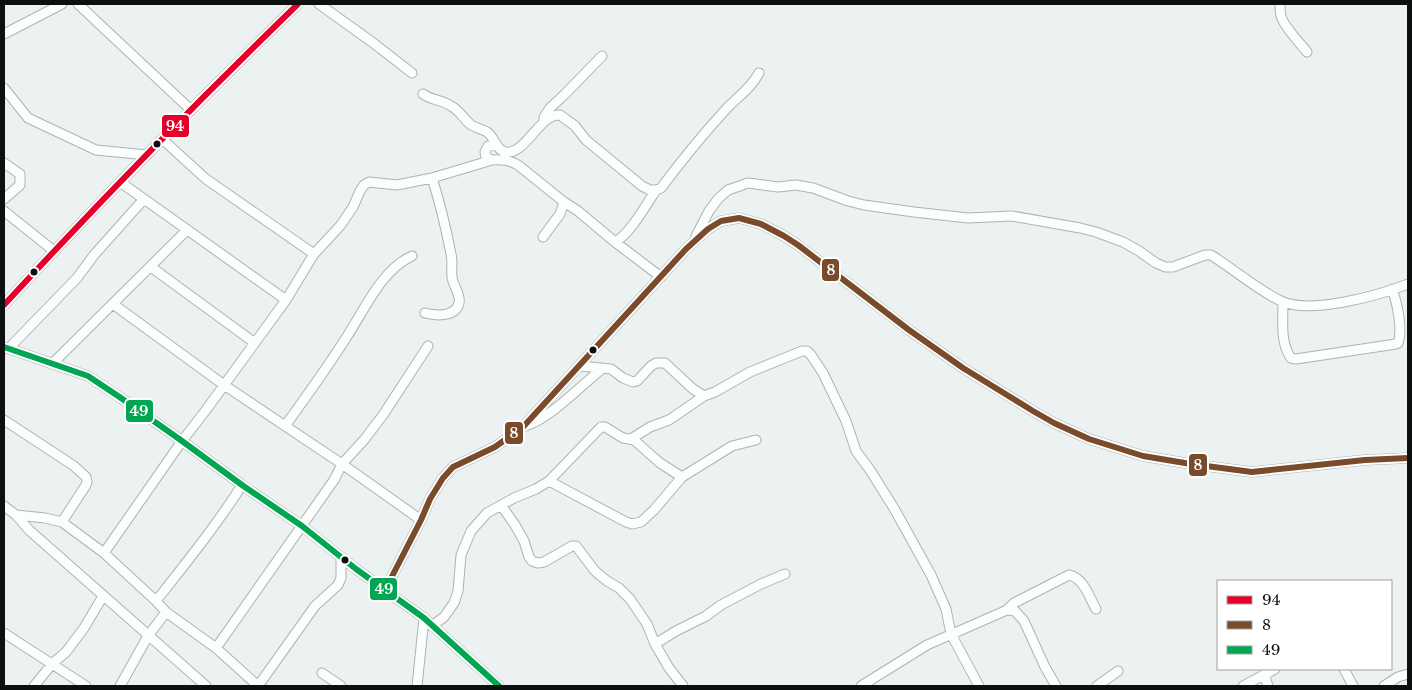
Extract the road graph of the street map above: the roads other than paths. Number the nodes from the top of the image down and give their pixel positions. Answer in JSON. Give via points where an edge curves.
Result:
{"nodes":[{"id":1,"x":62,"y":4,"type":"edge"},
{"id":2,"x":78,"y":4,"type":"edge"},
{"id":3,"x":298,"y":4,"type":"edge"},
{"id":4,"x":319,"y":4,"type":"edge"},
{"id":5,"x":1280,"y":4,"type":"edge"},
{"id":6,"x":4,"y":34,"type":"edge"},
{"id":7,"x":1307,"y":52,"type":"dead end"},
{"id":8,"x":602,"y":56,"type":"dead end"},
{"id":9,"x":412,"y":73,"type":"dead end"},
{"id":10,"x":759,"y":73,"type":"dead end"},
{"id":11,"x":4,"y":88,"type":"edge"},
{"id":12,"x":423,"y":94,"type":"dead end"},
{"id":13,"x":191,"y":110,"type":"junction"},
{"id":14,"x":544,"y":122,"type":"junction"},
{"id":15,"x":162,"y":139,"type":"junction"},
{"id":16,"x":496,"y":144,"type":"junction"},
{"id":17,"x":147,"y":155,"type":"junction"},
{"id":18,"x":503,"y":155,"type":"junction"},
{"id":19,"x":492,"y":160,"type":"junction"},
{"id":20,"x":4,"y":163,"type":"edge"},
{"id":21,"x":432,"y":178,"type":"junction"},
{"id":22,"x":120,"y":182,"type":"junction"},
{"id":23,"x":656,"y":190,"type":"junction"},
{"id":24,"x":4,"y":198,"type":"edge"},
{"id":25,"x":144,"y":199,"type":"junction"},
{"id":26,"x":564,"y":202,"type":"junction"},
{"id":27,"x":4,"y":211,"type":"edge"},
{"id":28,"x":187,"y":230,"type":"junction"},
{"id":29,"x":543,"y":237,"type":"dead end"},
{"id":30,"x":615,"y":242,"type":"junction"},
{"id":31,"x":693,"y":243,"type":"junction"},
{"id":32,"x":54,"y":251,"type":"junction"},
{"id":33,"x":314,"y":254,"type":"junction"},
{"id":34,"x":412,"y":256,"type":"dead end"},
{"id":35,"x":151,"y":268,"type":"junction"},
{"id":36,"x":661,"y":277,"type":"junction"},
{"id":37,"x":1408,"y":284,"type":"edge"},
{"id":38,"x":1392,"y":289,"type":"junction"},
{"id":39,"x":5,"y":300,"type":"edge"},
{"id":40,"x":286,"y":300,"type":"junction"},
{"id":41,"x":1283,"y":302,"type":"junction"},
{"id":42,"x":113,"y":304,"type":"junction"},
{"id":43,"x":426,"y":313,"type":"dead end"},
{"id":44,"x":255,"y":343,"type":"junction"},
{"id":45,"x":428,"y":346,"type":"dead end"},
{"id":46,"x":6,"y":348,"type":"edge"},
{"id":47,"x":52,"y":364,"type":"junction"},
{"id":48,"x":580,"y":366,"type":"junction"},
{"id":49,"x":603,"y":368,"type":"junction"},
{"id":50,"x":224,"y":385,"type":"junction"},
{"id":51,"x":704,"y":396,"type":"junction"},
{"id":52,"x":4,"y":420,"type":"edge"},
{"id":53,"x":285,"y":426,"type":"junction"},
{"id":54,"x":523,"y":427,"type":"junction"},
{"id":55,"x":631,"y":439,"type":"junction"},
{"id":56,"x":756,"y":440,"type":"dead end"},
{"id":57,"x":182,"y":441,"type":"junction"},
{"id":58,"x":1408,"y":458,"type":"edge"},
{"id":59,"x":342,"y":464,"type":"junction"},
{"id":60,"x":682,"y":477,"type":"junction"},
{"id":61,"x":549,"y":481,"type":"junction"},
{"id":62,"x":242,"y":485,"type":"junction"},
{"id":63,"x":501,"y":505,"type":"junction"},
{"id":64,"x":4,"y":506,"type":"edge"},
{"id":65,"x":16,"y":516,"type":"junction"},
{"id":66,"x":421,"y":520,"type":"junction"},
{"id":67,"x":62,"y":522,"type":"junction"},
{"id":68,"x":302,"y":526,"type":"junction"},
{"id":69,"x":104,"y":553,"type":"junction"},
{"id":70,"x":341,"y":558,"type":"junction"},
{"id":71,"x":786,"y":574,"type":"dead end"},
{"id":72,"x":385,"y":590,"type":"junction"},
{"id":73,"x":103,"y":596,"type":"junction"},
{"id":74,"x":156,"y":601,"type":"junction"},
{"id":75,"x":1096,"y":609,"type":"dead end"},
{"id":76,"x":1007,"y":610,"type":"junction"},
{"id":77,"x":166,"y":612,"type":"junction"},
{"id":78,"x":424,"y":618,"type":"junction"},
{"id":79,"x":432,"y":626,"type":"junction"},
{"id":80,"x":4,"y":633,"type":"edge"},
{"id":81,"x":951,"y":634,"type":"junction"},
{"id":82,"x":148,"y":636,"type":"junction"},
{"id":83,"x":655,"y":644,"type":"junction"},
{"id":84,"x":216,"y":648,"type":"junction"},
{"id":85,"x":52,"y":664,"type":"junction"},
{"id":86,"x":1272,"y":670,"type":"edge"},
{"id":87,"x":1345,"y":670,"type":"edge"},
{"id":88,"x":1118,"y":671,"type":"dead end"},
{"id":89,"x":322,"y":673,"type":"dead end"},
{"id":90,"x":1264,"y":674,"type":"junction"},
{"id":91,"x":1408,"y":674,"type":"edge"},
{"id":92,"x":34,"y":686,"type":"edge"},
{"id":93,"x":86,"y":686,"type":"edge"},
{"id":94,"x":120,"y":686,"type":"edge"},
{"id":95,"x":206,"y":686,"type":"edge"},
{"id":96,"x":258,"y":686,"type":"edge"},
{"id":97,"x":341,"y":686,"type":"edge"},
{"id":98,"x":416,"y":686,"type":"edge"},
{"id":99,"x":499,"y":686,"type":"edge"},
{"id":100,"x":683,"y":686,"type":"edge"},
{"id":101,"x":861,"y":686,"type":"edge"},
{"id":102,"x":979,"y":686,"type":"edge"},
{"id":103,"x":1056,"y":686,"type":"edge"},
{"id":104,"x":1097,"y":686,"type":"edge"},
{"id":105,"x":1243,"y":686,"type":"edge"},
{"id":106,"x":1268,"y":686,"type":"edge"},
{"id":107,"x":1353,"y":686,"type":"edge"},
{"id":108,"x":1384,"y":686,"type":"edge"}],
"edges":[{"from":1,"to":6,"type":"street"},
{"from":2,"to":13,"type":"street"},
{"from":3,"to":13,"type":"street"},
{"from":4,"to":9,"type":"street"},
{"from":5,"to":7,"type":"street","via":[[1281,17]]},
{"from":8,"to":14,"type":"street","via":[[550,108]]},
{"from":10,"to":23,"type":"street"},
{"from":11,"to":17,"type":"street","via":[[28,118],[96,150]]},
{"from":12,"to":16,"type":"street","via":[[457,110],[472,126],[490,134]]},
{"from":13,"to":15,"type":"street"},
{"from":14,"to":18,"type":"street","via":[[517,148]]},
{"from":14,"to":23,"type":"street","via":[[554,114],[560,114],[626,174],[642,186]]},
{"from":15,"to":17,"type":"street"},
{"from":15,"to":33,"type":"street","via":[[206,180]]},
{"from":16,"to":18,"type":"street"},
{"from":16,"to":19,"type":"street","via":[[485,150],[486,157]]},
{"from":17,"to":22,"type":"street"},
{"from":18,"to":19,"type":"street"},
{"from":18,"to":26,"type":"street"},
{"from":19,"to":21,"type":"street"},
{"from":20,"to":24,"type":"street","via":[[20,174],[20,184]]},
{"from":21,"to":33,"type":"street","via":[[396,185],[369,182],[364,185],[340,226]]},
{"from":21,"to":43,"type":"street","via":[[459,302],[449,314]]},
{"from":22,"to":25,"type":"street"},
{"from":22,"to":32,"type":"street"},
{"from":23,"to":30,"type":"street","via":[[635,221]]},
{"from":25,"to":28,"type":"street"},
{"from":25,"to":46,"type":"street","via":[[77,278]]},
{"from":26,"to":29,"type":"street","via":[[560,214]]},
{"from":26,"to":30,"type":"street"},
{"from":27,"to":32,"type":"street"},
{"from":28,"to":35,"type":"street"},
{"from":28,"to":40,"type":"street"},
{"from":30,"to":36,"type":"street"},
{"from":31,"to":36,"type":"street"},
{"from":31,"to":41,"type":"street","via":[[709,211],[728,190],[748,183],[778,187],[796,185],[864,205],[968,218],[1012,216],[1080,228],[1122,242],[1165,266],[1173,267],[1211,255]]},
{"from":31,"to":58,"type":"street","via":[[721,221],[739,218],[761,224],[798,245],[963,368],[1060,426],[1143,456],[1252,472]]},
{"from":32,"to":39,"type":"street"},
{"from":33,"to":40,"type":"street"},
{"from":34,"to":53,"type":"street","via":[[385,278]]},
{"from":35,"to":42,"type":"street"},
{"from":35,"to":44,"type":"street"},
{"from":36,"to":48,"type":"street"},
{"from":37,"to":38,"type":"street"},
{"from":38,"to":41,"type":"street","via":[[1335,303],[1308,306]]},
{"from":38,"to":41,"type":"street","via":[[1400,332],[1398,343],[1296,360],[1291,358],[1286,348]]},
{"from":40,"to":44,"type":"street"},
{"from":42,"to":47,"type":"street"},
{"from":42,"to":50,"type":"street"},
{"from":44,"to":50,"type":"street"},
{"from":45,"to":59,"type":"street","via":[[383,415]]},
{"from":46,"to":47,"type":"street"},
{"from":47,"to":57,"type":"street","via":[[88,376]]},
{"from":48,"to":49,"type":"street"},
{"from":48,"to":54,"type":"street"},
{"from":49,"to":51,"type":"street","via":[[633,382],[656,363],[664,363]]},
{"from":49,"to":54,"type":"street","via":[[552,410]]},
{"from":50,"to":53,"type":"street"},
{"from":50,"to":57,"type":"street"},
{"from":51,"to":55,"type":"street"},
{"from":51,"to":81,"type":"street","via":[[750,372],[807,351],[823,373],[856,451],[895,510],[930,575],[946,609]]},
{"from":52,"to":67,"type":"street","via":[[86,477],[86,485]]},
{"from":53,"to":59,"type":"street"},
{"from":54,"to":66,"type":"street","via":[[495,447],[454,468],[443,478]]},
{"from":55,"to":60,"type":"street"},
{"from":55,"to":61,"type":"street","via":[[602,427]]},
{"from":56,"to":60,"type":"street","via":[[732,446]]},
{"from":57,"to":62,"type":"street"},
{"from":57,"to":69,"type":"street"},
{"from":59,"to":66,"type":"street"},
{"from":59,"to":68,"type":"street"},
{"from":60,"to":61,"type":"street","via":[[654,510],[641,522],[632,524]]},
{"from":61,"to":63,"type":"street"},
{"from":62,"to":68,"type":"street"},
{"from":62,"to":74,"type":"street","via":[[201,545]]},
{"from":63,"to":79,"type":"street","via":[[487,513],[471,531],[461,555],[454,603]]},
{"from":63,"to":83,"type":"street","via":[[515,525],[532,561],[544,562],[576,546],[595,571],[630,599],[647,624]]},
{"from":64,"to":65,"type":"street"},
{"from":65,"to":67,"type":"street"},
{"from":65,"to":73,"type":"street"},
{"from":66,"to":72,"type":"street"},
{"from":67,"to":69,"type":"street"},
{"from":68,"to":70,"type":"street"},
{"from":68,"to":84,"type":"street"},
{"from":69,"to":74,"type":"street"},
{"from":70,"to":72,"type":"street"},
{"from":70,"to":96,"type":"street","via":[[338,585],[315,606]]},
{"from":71,"to":83,"type":"street","via":[[721,605]]},
{"from":72,"to":78,"type":"street"},
{"from":73,"to":82,"type":"street"},
{"from":73,"to":85,"type":"street","via":[[84,628]]},
{"from":74,"to":77,"type":"street"},
{"from":75,"to":76,"type":"street","via":[[1080,581],[1069,576],[1014,602]]},
{"from":76,"to":81,"type":"street"},
{"from":76,"to":103,"type":"street","via":[[1015,611],[1024,621]]},
{"from":77,"to":82,"type":"street"},
{"from":77,"to":84,"type":"street"},
{"from":78,"to":79,"type":"street"},
{"from":78,"to":98,"type":"street"},
{"from":79,"to":99,"type":"street"},
{"from":80,"to":85,"type":"street"},
{"from":81,"to":101,"type":"street","via":[[927,644]]},
{"from":81,"to":102,"type":"street"},
{"from":82,"to":94,"type":"street"},
{"from":82,"to":95,"type":"street"},
{"from":83,"to":100,"type":"street"},
{"from":84,"to":96,"type":"street"},
{"from":85,"to":92,"type":"street"},
{"from":85,"to":93,"type":"street"},
{"from":86,"to":90,"type":"street"},
{"from":87,"to":107,"type":"street"},
{"from":88,"to":104,"type":"street"},
{"from":89,"to":97,"type":"street"},
{"from":90,"to":105,"type":"street"},
{"from":90,"to":106,"type":"street"},
{"from":91,"to":108,"type":"street"}]}
